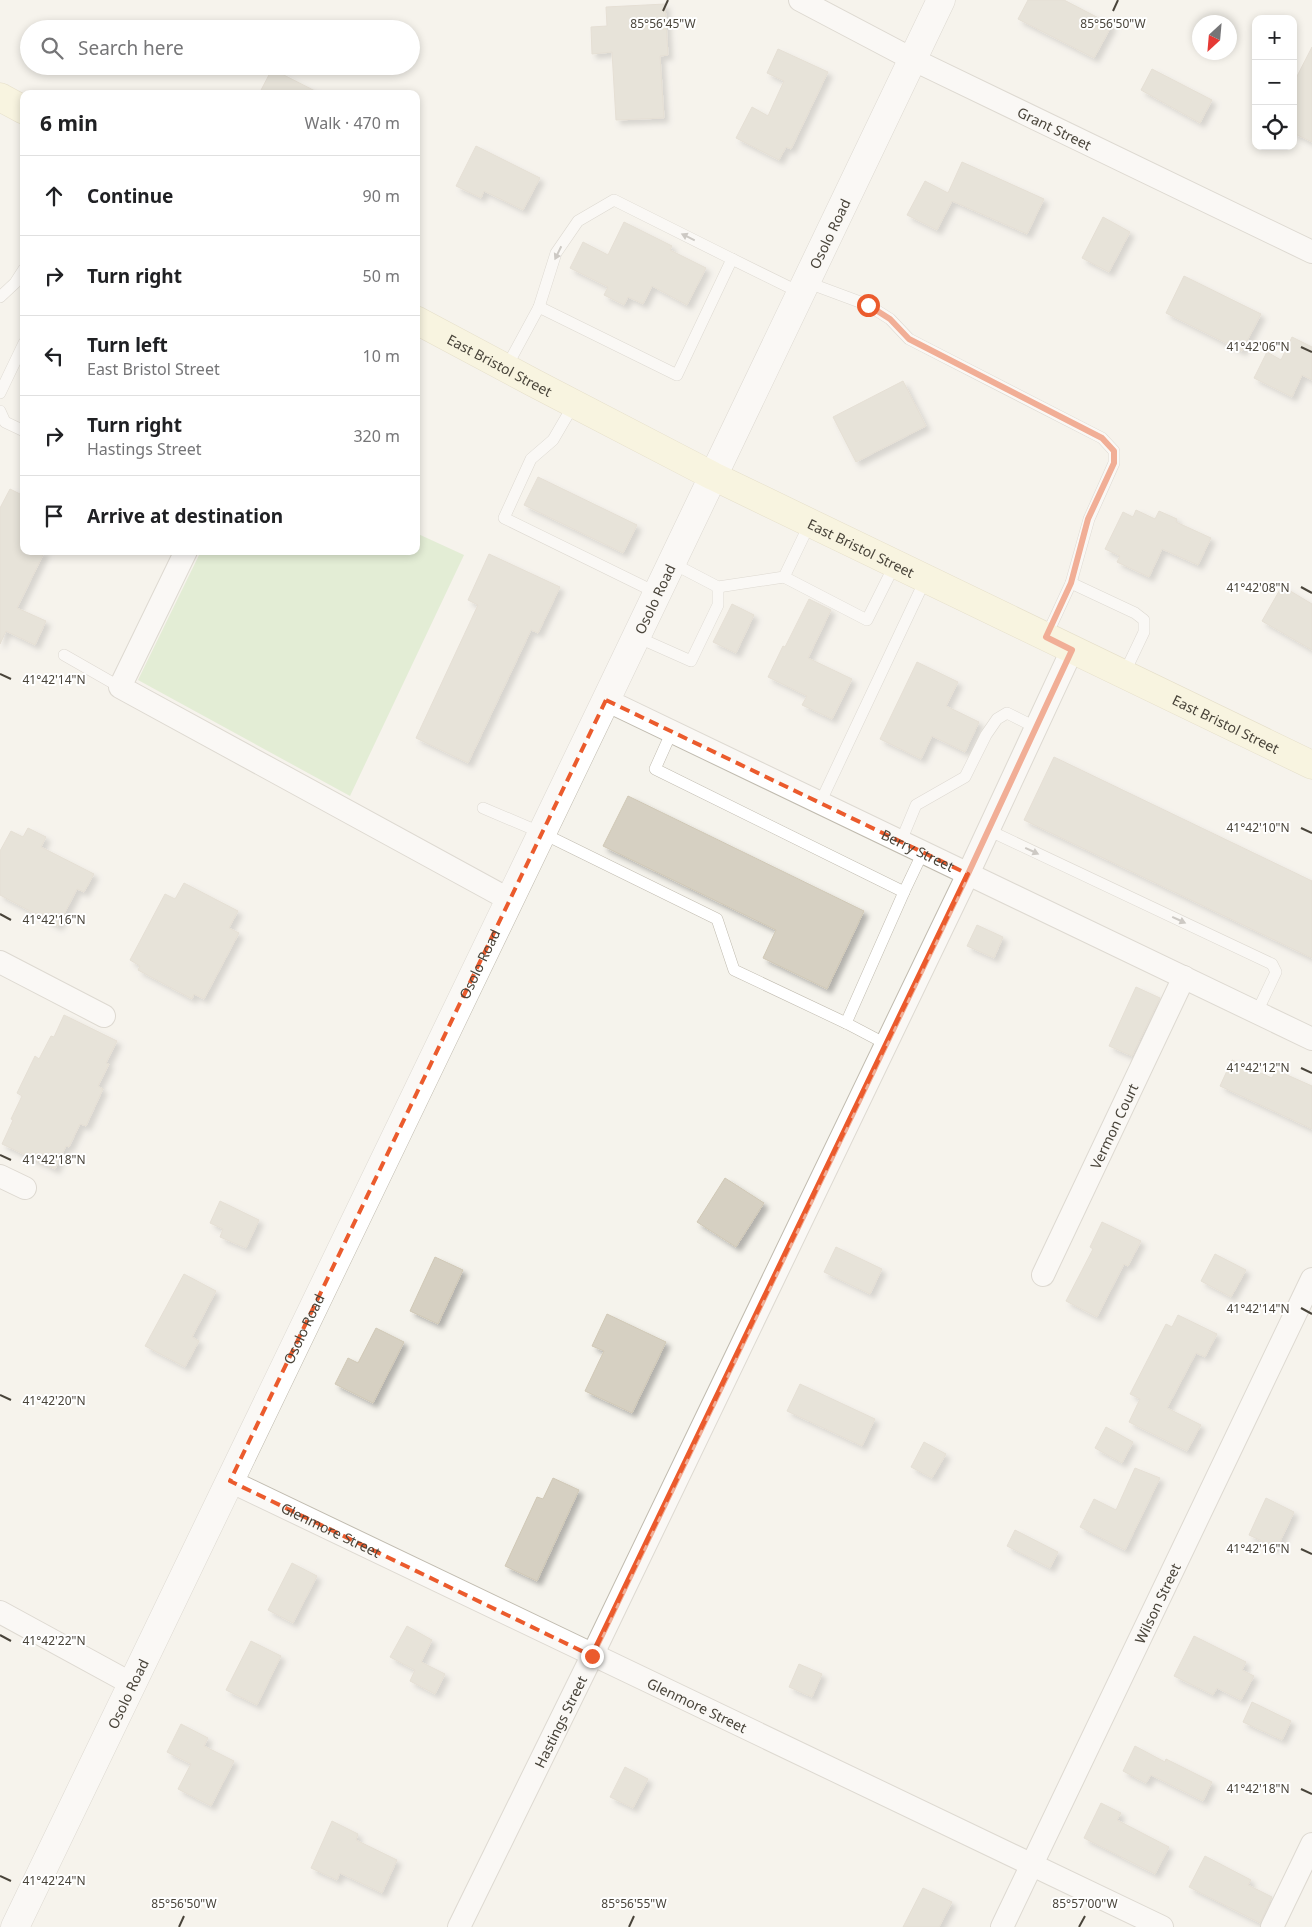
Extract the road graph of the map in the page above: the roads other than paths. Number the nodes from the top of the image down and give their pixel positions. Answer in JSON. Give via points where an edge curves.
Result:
{"nodes":[{"id":1,"x":800,"y":0,"type":"edge"},
{"id":2,"x":941,"y":0,"type":"edge"},
{"id":3,"x":912,"y":59,"type":"junction"},
{"id":4,"x":0,"y":97,"type":"edge"},
{"id":5,"x":20,"y":108,"type":"edge"},
{"id":6,"x":1312,"y":252,"type":"edge"},
{"id":7,"x":732,"y":259,"type":"junction"},
{"id":8,"x":20,"y":275,"type":"edge"},
{"id":9,"x":803,"y":287,"type":"junction"},
{"id":10,"x":0,"y":297,"type":"edge"},
{"id":11,"x":539,"y":307,"type":"junction"},
{"id":12,"x":420,"y":322,"type":"edge"},
{"id":13,"x":20,"y":351,"type":"edge"},
{"id":14,"x":13,"y":366,"type":"junction"},
{"id":15,"x":506,"y":368,"type":"junction"},
{"id":16,"x":20,"y":370,"type":"edge"},
{"id":17,"x":0,"y":393,"type":"edge"},
{"id":18,"x":574,"y":404,"type":"junction"},
{"id":19,"x":0,"y":411,"type":"edge"},
{"id":20,"x":20,"y":429,"type":"edge"},
{"id":21,"x":713,"y":476,"type":"junction"},
{"id":22,"x":810,"y":523,"type":"junction"},
{"id":23,"x":184,"y":555,"type":"edge"},
{"id":24,"x":672,"y":563,"type":"junction"},
{"id":25,"x":895,"y":564,"type":"junction"},
{"id":26,"x":784,"y":577,"type":"junction"},
{"id":27,"x":926,"y":578,"type":"junction"},
{"id":28,"x":1071,"y":583,"type":"junction"},
{"id":29,"x":718,"y":587,"type":"junction"},
{"id":30,"x":657,"y":593,"type":"junction"},
{"id":31,"x":637,"y":637,"type":"junction"},
{"id":32,"x":1046,"y":637,"type":"junction"},
{"id":33,"x":1072,"y":650,"type":"junction"},
{"id":34,"x":64,"y":655,"type":"dead end"},
{"id":35,"x":1124,"y":674,"type":"junction"},
{"id":36,"x":120,"y":687,"type":"junction"},
{"id":37,"x":606,"y":700,"type":"junction"},
{"id":38,"x":1035,"y":727,"type":"junction"},
{"id":39,"x":672,"y":731,"type":"junction"},
{"id":40,"x":1312,"y":765,"type":"edge"},
{"id":41,"x":820,"y":803,"type":"junction"},
{"id":42,"x":484,"y":808,"type":"dead end"},
{"id":43,"x":988,"y":830,"type":"junction"},
{"id":44,"x":542,"y":833,"type":"junction"},
{"id":45,"x":901,"y":841,"type":"junction"},
{"id":46,"x":923,"y":852,"type":"junction"},
{"id":47,"x":968,"y":874,"type":"junction"},
{"id":48,"x":904,"y":892,"type":"junction"},
{"id":49,"x":510,"y":900,"type":"junction"},
{"id":50,"x":0,"y":962,"type":"edge"},
{"id":51,"x":1184,"y":977,"type":"junction"},
{"id":52,"x":1257,"y":1012,"type":"junction"},
{"id":53,"x":104,"y":1016,"type":"dead end"},
{"id":54,"x":846,"y":1023,"type":"junction"},
{"id":55,"x":1312,"y":1039,"type":"edge"},
{"id":56,"x":886,"y":1044,"type":"junction"},
{"id":57,"x":0,"y":1176,"type":"edge"},
{"id":58,"x":25,"y":1188,"type":"dead end"},
{"id":59,"x":1043,"y":1275,"type":"dead end"},
{"id":60,"x":1312,"y":1279,"type":"edge"},
{"id":61,"x":230,"y":1481,"type":"junction"},
{"id":62,"x":1,"y":1614,"type":"edge"},
{"id":63,"x":592,"y":1656,"type":"junction"},
{"id":64,"x":132,"y":1684,"type":"junction"},
{"id":65,"x":1312,"y":1844,"type":"edge"},
{"id":66,"x":1032,"y":1864,"type":"junction"},
{"id":67,"x":16,"y":1927,"type":"edge"},
{"id":68,"x":459,"y":1927,"type":"edge"},
{"id":69,"x":1002,"y":1927,"type":"edge"},
{"id":70,"x":1162,"y":1927,"type":"edge"},
{"id":71,"x":1272,"y":1927,"type":"edge"}],
"edges":[{"from":1,"to":3,"type":"street","name":"Grant Street"},
{"from":2,"to":3,"type":"street","name":"Osolo Road"},
{"from":3,"to":6,"type":"street","name":"Grant Street"},
{"from":3,"to":9,"type":"street","name":"Osolo Road"},
{"from":4,"to":5,"type":"main road"},
{"from":7,"to":9,"type":"lane"},
{"from":7,"to":11,"type":"lane","one_way":true,"via":[[614,200],[578,221],[556,253]]},
{"from":7,"to":11,"type":"lane","via":[[677,375]]},
{"from":8,"to":10,"type":"lane"},
{"from":9,"to":21,"type":"street","name":"Osolo Road"},
{"from":9,"to":28,"type":"lane","via":[[868,305],[890,319],[909,339],[1102,438],[1114,451],[1114,463],[1088,519]]},
{"from":11,"to":15,"type":"lane"},
{"from":12,"to":15,"type":"main road","name":"East Bristol Street"},
{"from":13,"to":14,"type":"lane"},
{"from":14,"to":16,"type":"lane"},
{"from":14,"to":17,"type":"lane"},
{"from":15,"to":18,"type":"main road","name":"East Bristol Street"},
{"from":18,"to":21,"type":"main road","name":"East Bristol Street"},
{"from":18,"to":30,"type":"lane","via":[[554,440],[531,459],[504,518]]},
{"from":19,"to":20,"type":"lane","via":[[5,422]]},
{"from":21,"to":22,"type":"main road","name":"East Bristol Street"},
{"from":21,"to":24,"type":"street","name":"Osolo Road"},
{"from":22,"to":25,"type":"main road","name":"East Bristol Street"},
{"from":22,"to":26,"type":"lane"},
{"from":23,"to":36,"type":"street"},
{"from":24,"to":29,"type":"lane"},
{"from":24,"to":30,"type":"street","name":"Osolo Road"},
{"from":25,"to":26,"type":"lane","via":[[867,620]]},
{"from":25,"to":27,"type":"main road","name":"East Bristol Street"},
{"from":26,"to":29,"type":"lane"},
{"from":27,"to":32,"type":"main road","name":"East Bristol Street"},
{"from":27,"to":41,"type":"lane"},
{"from":28,"to":32,"type":"lane"},
{"from":28,"to":35,"type":"lane","via":[[1144,620],[1144,632]]},
{"from":29,"to":31,"type":"lane","via":[[718,605],[690,661]]},
{"from":30,"to":31,"type":"street","name":"Osolo Road"},
{"from":31,"to":37,"type":"street","name":"Osolo Road"},
{"from":32,"to":33,"type":"main road","name":"East Bristol Street"},
{"from":33,"to":35,"type":"main road","name":"East Bristol Street"},
{"from":33,"to":38,"type":"street","name":"Hastings Street"},
{"from":34,"to":36,"type":"lane"},
{"from":35,"to":40,"type":"main road","name":"East Bristol Street"},
{"from":36,"to":49,"type":"street"},
{"from":37,"to":39,"type":"street","name":"Berry Street"},
{"from":37,"to":44,"type":"street","name":"Osolo Road"},
{"from":38,"to":43,"type":"street","name":"Hastings Street"},
{"from":38,"to":45,"type":"lane","via":[[1007,713],[996,719],[965,778],[916,804]]},
{"from":39,"to":41,"type":"street","name":"Berry Street"},
{"from":39,"to":48,"type":"lane","via":[[655,769]]},
{"from":41,"to":45,"type":"street","name":"Berry Street"},
{"from":42,"to":44,"type":"lane"},
{"from":43,"to":47,"type":"street","name":"Hastings Street"},
{"from":43,"to":52,"type":"lane","one_way":true,"via":[[1272,964],[1276,972]]},
{"from":44,"to":49,"type":"street","name":"Osolo Road"},
{"from":44,"to":54,"type":"lane","via":[[717,919],[734,970]]},
{"from":45,"to":46,"type":"street","name":"Berry Street"},
{"from":46,"to":47,"type":"street","name":"Berry Street"},
{"from":46,"to":48,"type":"lane"},
{"from":47,"to":51,"type":"street","name":"Berry Street"},
{"from":47,"to":56,"type":"street","name":"Hastings Street"},
{"from":48,"to":54,"type":"lane"},
{"from":49,"to":61,"type":"street","name":"Osolo Road"},
{"from":50,"to":53,"type":"street"},
{"from":51,"to":52,"type":"street","name":"Berry Street"},
{"from":51,"to":59,"type":"street","name":"Vermon Court"},
{"from":52,"to":55,"type":"street","name":"Berry Street"},
{"from":54,"to":56,"type":"lane"},
{"from":56,"to":63,"type":"street","name":"Hastings Street"},
{"from":57,"to":58,"type":"street"},
{"from":60,"to":66,"type":"street","name":"Wilson Street"},
{"from":61,"to":63,"type":"street","name":"Glenmore Street"},
{"from":61,"to":64,"type":"street","name":"Osolo Road"},
{"from":62,"to":64,"type":"street"},
{"from":63,"to":66,"type":"street","name":"Glenmore Street"},
{"from":63,"to":68,"type":"street","name":"Hastings Street"},
{"from":64,"to":67,"type":"street","name":"Osolo Road"},
{"from":65,"to":71,"type":"street"},
{"from":66,"to":69,"type":"street","name":"Wilson Street"},
{"from":66,"to":70,"type":"street","name":"Glenmore Street"}]}
